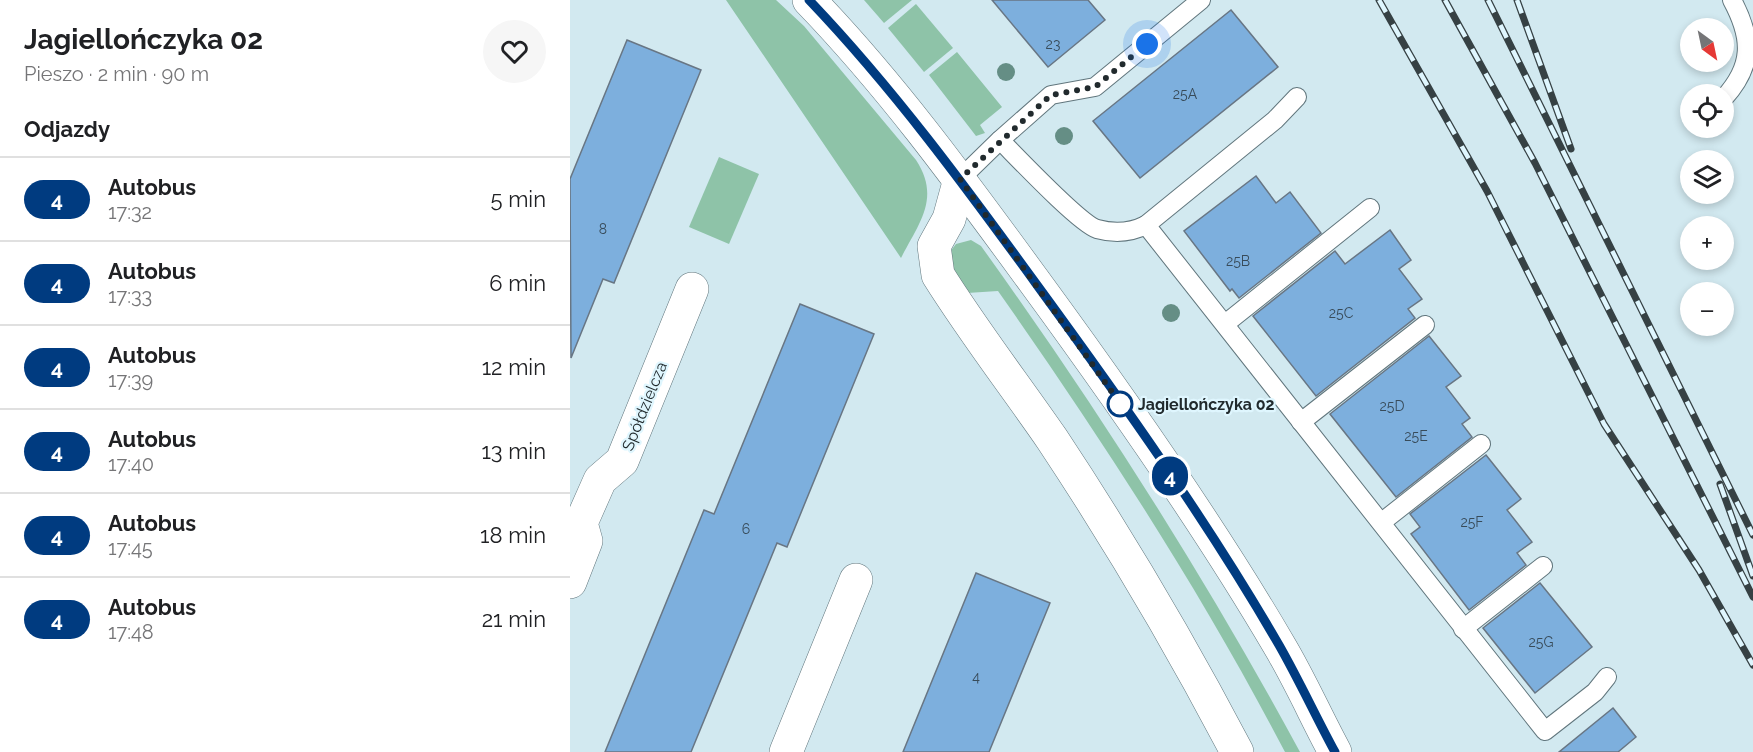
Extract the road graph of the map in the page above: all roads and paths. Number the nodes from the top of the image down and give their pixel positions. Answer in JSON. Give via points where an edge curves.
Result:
{"nodes":[{"id":1,"x":809,"y":0,"type":"edge"},
{"id":2,"x":1201,"y":0,"type":"edge"},
{"id":3,"x":1732,"y":0,"type":"edge"},
{"id":4,"x":1734,"y":87,"type":"edge"},
{"id":5,"x":1297,"y":97,"type":"dead end"},
{"id":6,"x":1000,"y":140,"type":"junction"},
{"id":7,"x":960,"y":179,"type":"junction"},
{"id":8,"x":1370,"y":208,"type":"dead end"},
{"id":9,"x":1146,"y":225,"type":"junction"},
{"id":10,"x":692,"y":289,"type":"dead end"},
{"id":11,"x":1225,"y":324,"type":"junction"},
{"id":12,"x":1425,"y":325,"type":"dead end"},
{"id":13,"x":1301,"y":422,"type":"junction"},
{"id":14,"x":1481,"y":444,"type":"dead end"},
{"id":15,"x":1382,"y":522,"type":"junction"},
{"id":16,"x":1543,"y":566,"type":"dead end"},
{"id":17,"x":856,"y":580,"type":"dead end"},
{"id":18,"x":570,"y":582,"type":"edge"},
{"id":19,"x":1462,"y":629,"type":"junction"},
{"id":20,"x":1607,"y":677,"type":"dead end"},
{"id":21,"x":786,"y":752,"type":"edge"},
{"id":22,"x":1237,"y":752,"type":"edge"},
{"id":23,"x":1335,"y":752,"type":"edge"}],
"edges":[{"from":1,"to":7,"type":"street","via":[[857,50]]},
{"from":2,"to":6,"type":"lane","via":[[1095,87],[1051,95]]},
{"from":3,"to":4,"type":"lane","via":[[1752,42],[1751,60]]},
{"from":5,"to":9,"type":"lane","via":[[1275,120]]},
{"from":6,"to":7,"type":"lane"},
{"from":6,"to":9,"type":"lane","via":[[1095,228],[1130,233]]},
{"from":7,"to":22,"type":"street","via":[[949,219],[934,246],[938,275],[1052,439],[1136,572],[1190,662]]},
{"from":7,"to":23,"type":"street","via":[[1076,338],[1200,522],[1280,646]]},
{"from":8,"to":11,"type":"lane"},
{"from":9,"to":11,"type":"lane"},
{"from":10,"to":18,"type":"street","name":"Spółdzielcza","via":[[622,460],[600,480],[581,523],[586,541]]},
{"from":11,"to":13,"type":"lane"},
{"from":12,"to":13,"type":"lane"},
{"from":13,"to":15,"type":"lane"},
{"from":14,"to":15,"type":"lane"},
{"from":15,"to":19,"type":"lane"},
{"from":16,"to":19,"type":"lane"},
{"from":17,"to":21,"type":"street"},
{"from":19,"to":20,"type":"lane","via":[[1545,731],[1595,692]]}]}
